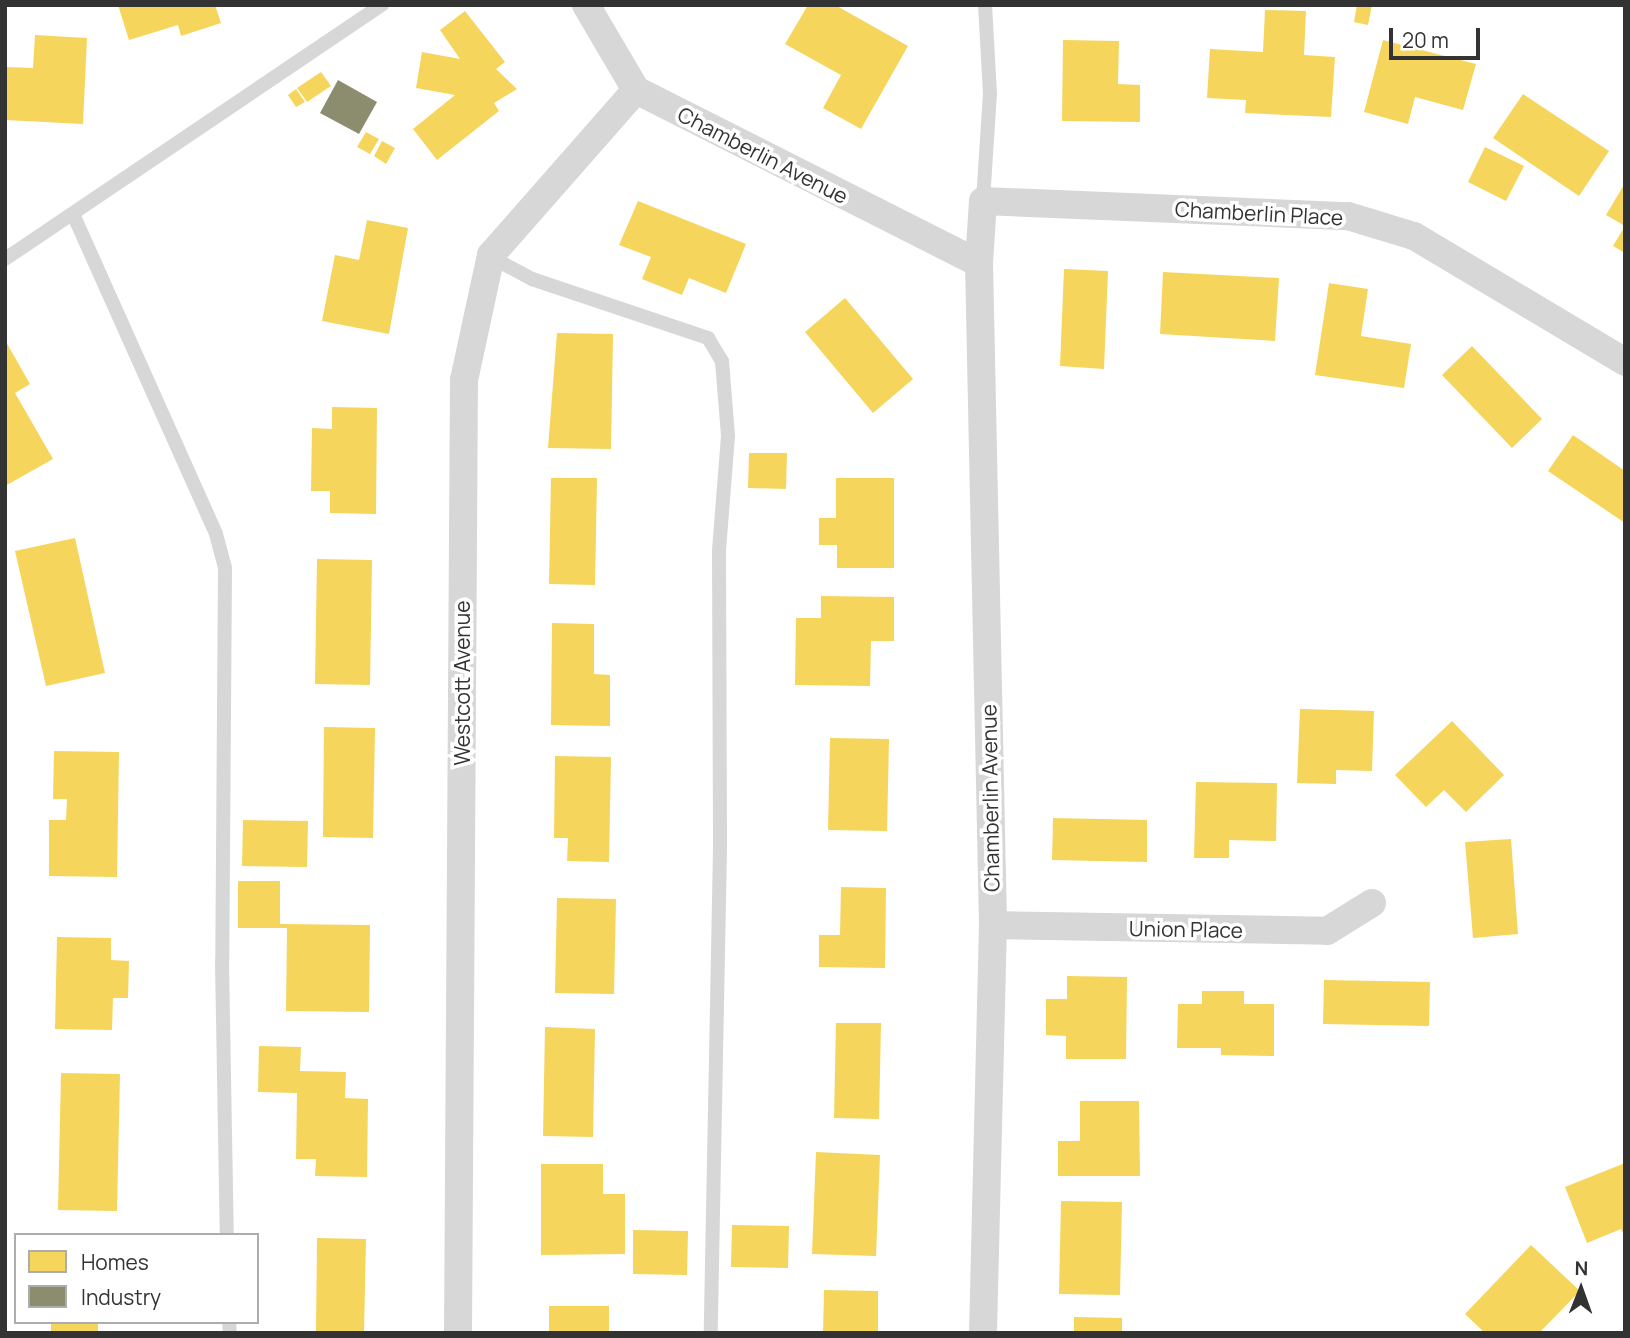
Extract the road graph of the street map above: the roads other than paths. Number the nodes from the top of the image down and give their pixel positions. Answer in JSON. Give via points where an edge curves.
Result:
{"nodes":[{"id":1,"x":382,"y":5,"type":"edge"},
{"id":2,"x":586,"y":5,"type":"edge"},
{"id":3,"x":985,"y":5,"type":"edge"},
{"id":4,"x":636,"y":90,"type":"junction"},
{"id":5,"x":983,"y":201,"type":"junction"},
{"id":6,"x":73,"y":214,"type":"junction"},
{"id":7,"x":491,"y":257,"type":"junction"},
{"id":8,"x":5,"y":259,"type":"edge"},
{"id":9,"x":979,"y":263,"type":"junction"},
{"id":10,"x":1625,"y":362,"type":"edge"},
{"id":11,"x":1372,"y":903,"type":"dead end"},
{"id":12,"x":993,"y":925,"type":"junction"},
{"id":13,"x":227,"y":1233,"type":"edge"},
{"id":14,"x":458,"y":1333,"type":"edge"},
{"id":15,"x":711,"y":1333,"type":"edge"},
{"id":16,"x":983,"y":1333,"type":"edge"}],
"edges":[{"from":1,"to":6,"type":"lane"},
{"from":2,"to":4,"type":"street"},
{"from":3,"to":5,"type":"lane","via":[[990,94]]},
{"from":4,"to":7,"type":"street","name":"Westcott Avenue"},
{"from":4,"to":9,"type":"street","name":"Chamberlin Avenue"},
{"from":5,"to":9,"type":"street","name":"Chamberlin Avenue"},
{"from":5,"to":10,"type":"street","name":"Chamberlin Place","via":[[1348,216],[1414,236]]},
{"from":6,"to":8,"type":"lane"},
{"from":6,"to":13,"type":"lane","via":[[216,534],[225,568],[222,961]]},
{"from":7,"to":14,"type":"street","name":"Westcott Avenue","via":[[464,380]]},
{"from":7,"to":15,"type":"lane","via":[[532,279],[708,338],[722,361],[728,436],[719,551],[720,848]]},
{"from":9,"to":12,"type":"street","name":"Chamberlin Avenue"},
{"from":11,"to":12,"type":"street","name":"Union Place","via":[[1327,931]]},
{"from":12,"to":16,"type":"street","name":"Chamberlin Avenue"}]}
